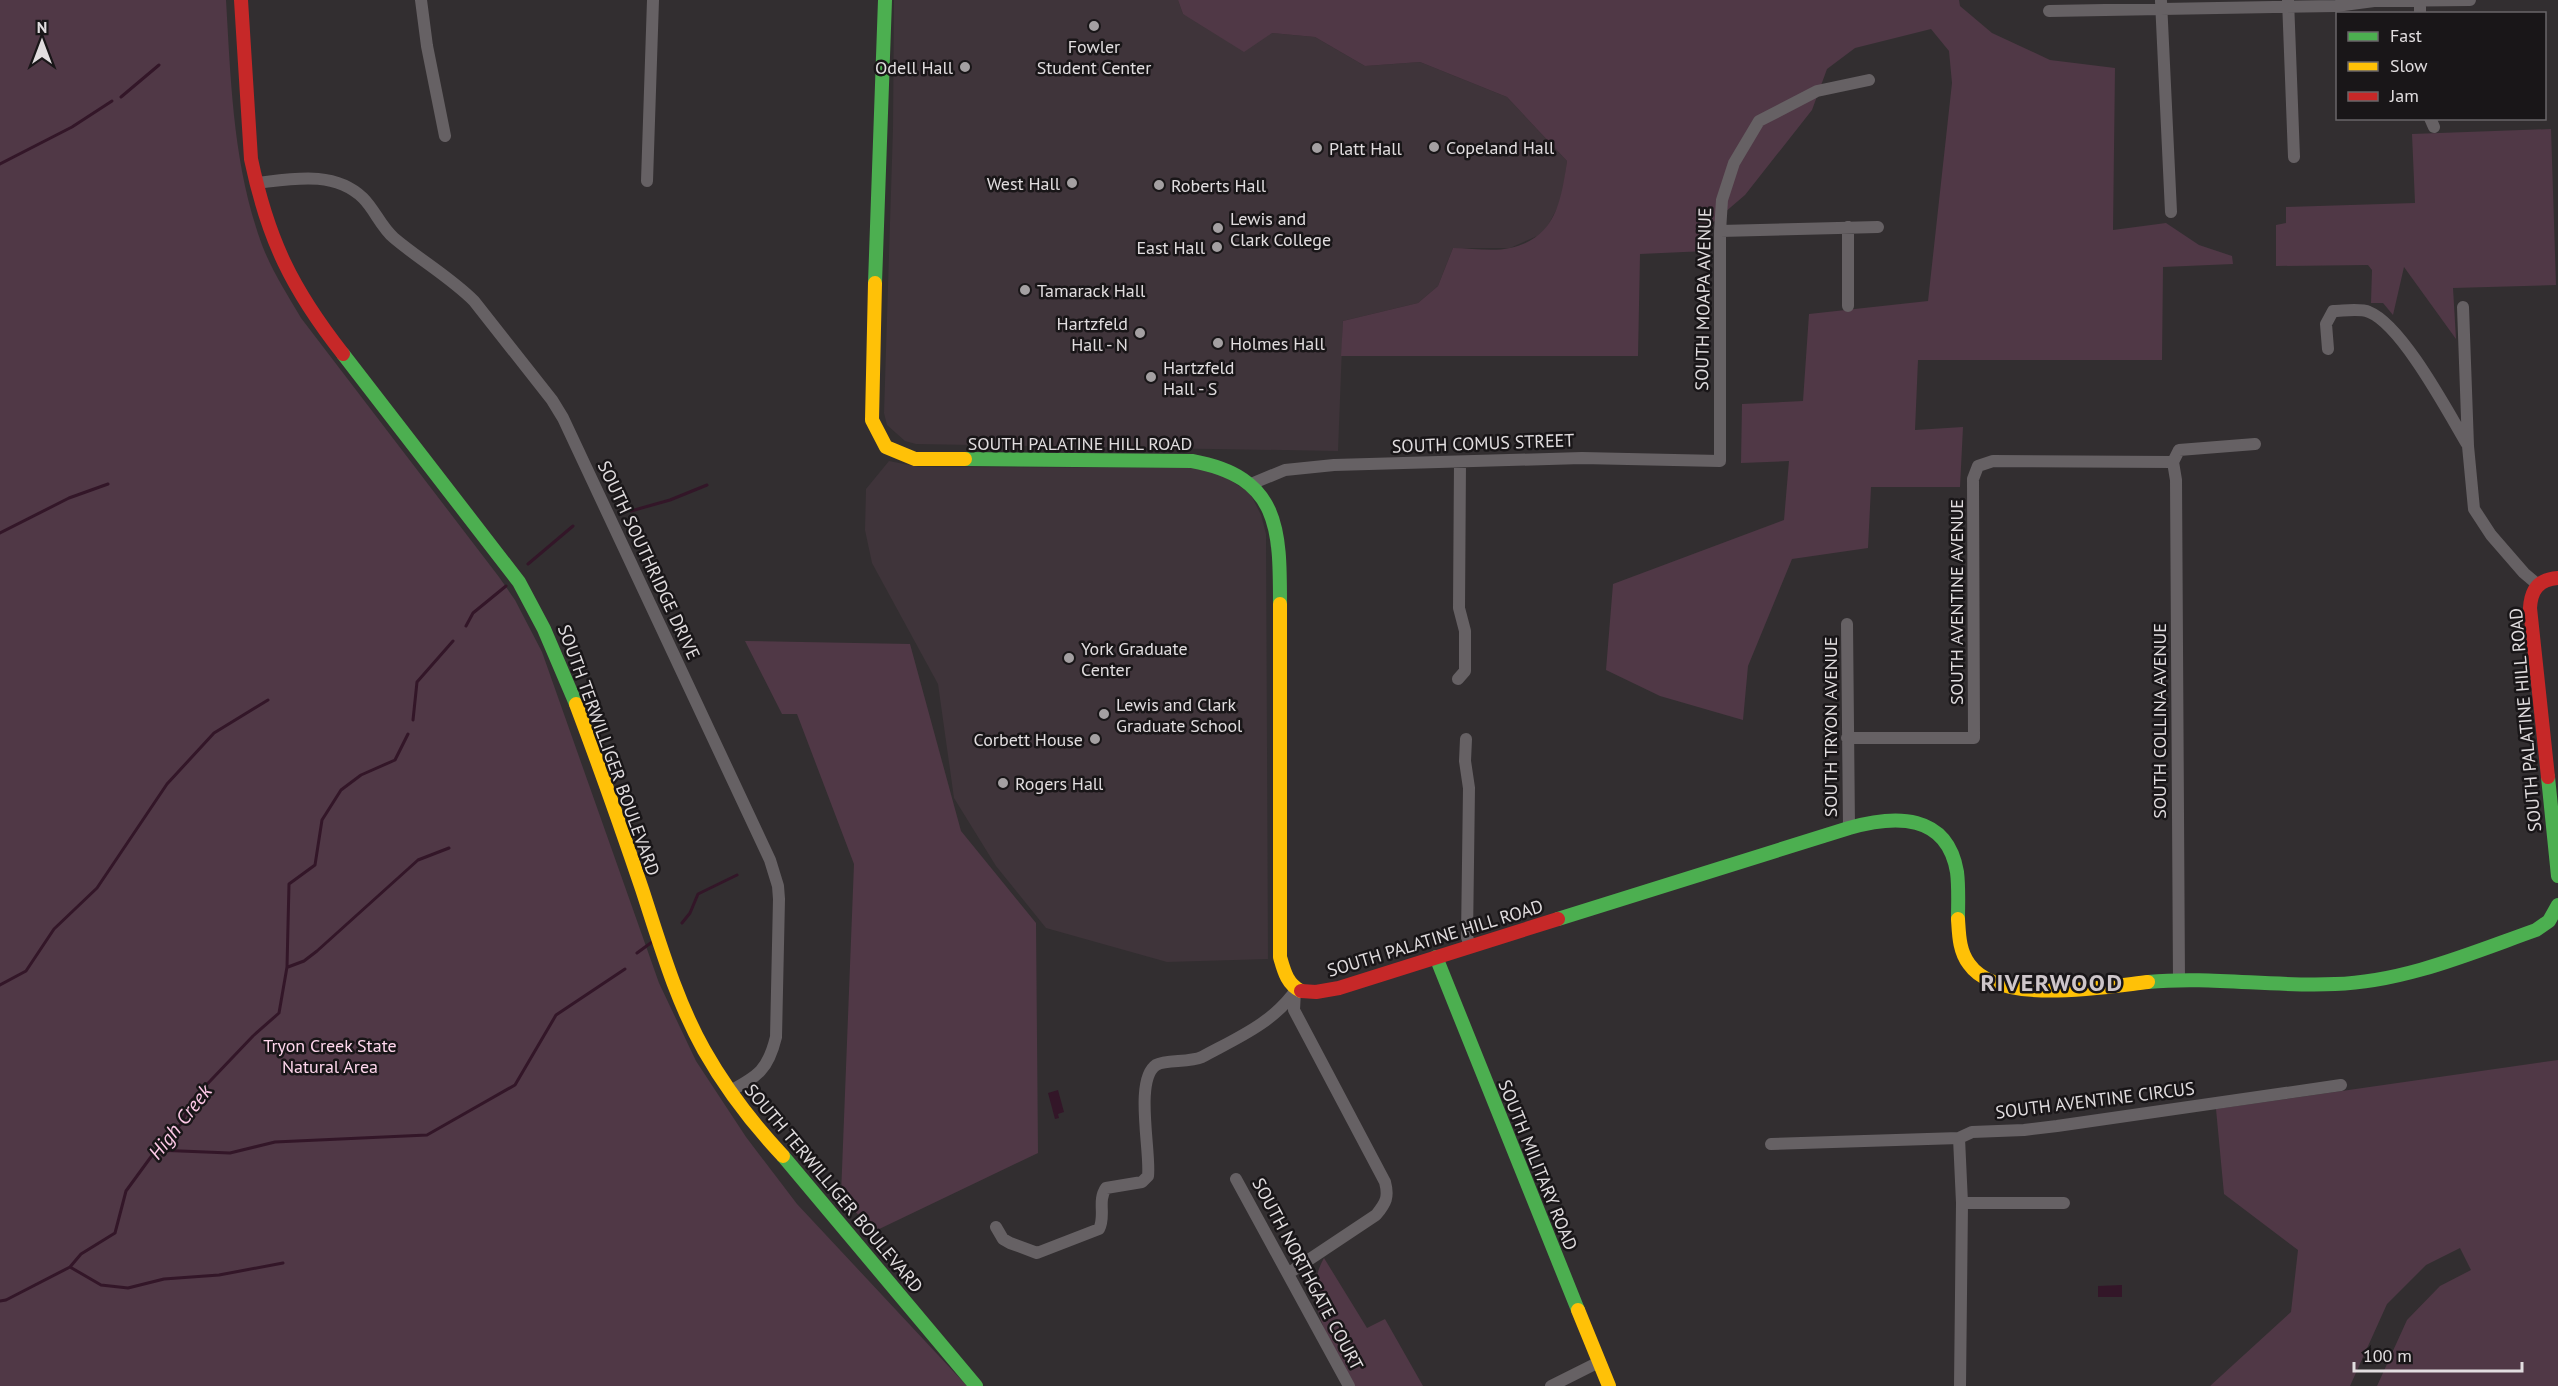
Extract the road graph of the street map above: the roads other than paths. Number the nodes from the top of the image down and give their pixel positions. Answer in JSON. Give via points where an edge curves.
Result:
{"nodes":[{"id":1,"x":241,"y":0,"type":"edge"},
{"id":2,"x":421,"y":0,"type":"edge"},
{"id":3,"x":653,"y":0,"type":"edge"},
{"id":4,"x":885,"y":0,"type":"edge"},
{"id":5,"x":2420,"y":0,"type":"edge"},
{"id":6,"x":2470,"y":0,"type":"edge"},
{"id":7,"x":2288,"y":3,"type":"edge"},
{"id":8,"x":2161,"y":4,"type":"edge"},
{"id":9,"x":2049,"y":11,"type":"dead end"},
{"id":10,"x":1869,"y":80,"type":"dead end"},
{"id":11,"x":445,"y":136,"type":"dead end"},
{"id":12,"x":2294,"y":157,"type":"dead end"},
{"id":13,"x":647,"y":181,"type":"dead end"},
{"id":14,"x":256,"y":183,"type":"junction"},
{"id":15,"x":2171,"y":212,"type":"dead end"},
{"id":16,"x":1848,"y":227,"type":"junction"},
{"id":17,"x":1878,"y":227,"type":"dead end"},
{"id":18,"x":1720,"y":231,"type":"junction"},
{"id":19,"x":1848,"y":306,"type":"dead end"},
{"id":20,"x":2463,"y":307,"type":"dead end"},
{"id":21,"x":2328,"y":348,"type":"dead end"},
{"id":22,"x":2255,"y":444,"type":"dead end"},
{"id":23,"x":2468,"y":446,"type":"junction"},
{"id":24,"x":1719,"y":461,"type":"joint"},
{"id":25,"x":1460,"y":462,"type":"junction"},
{"id":26,"x":2173,"y":462,"type":"junction"},
{"id":27,"x":1251,"y":484,"type":"junction"},
{"id":28,"x":2558,"y":578,"type":"edge"},
{"id":29,"x":2537,"y":584,"type":"junction"},
{"id":30,"x":1847,"y":624,"type":"dead end"},
{"id":31,"x":1458,"y":679,"type":"dead end"},
{"id":32,"x":1847,"y":738,"type":"junction"},
{"id":33,"x":1466,"y":739,"type":"dead end"},
{"id":34,"x":1849,"y":828,"type":"junction"},
{"id":35,"x":2558,"y":876,"type":"edge"},
{"id":36,"x":2558,"y":905,"type":"edge"},
{"id":37,"x":1470,"y":946,"type":"junction"},
{"id":38,"x":1436,"y":957,"type":"junction"},
{"id":39,"x":2179,"y":980,"type":"junction"},
{"id":40,"x":1296,"y":990,"type":"junction"},
{"id":41,"x":2340,"y":1085,"type":"dead end"},
{"id":42,"x":730,"y":1092,"type":"junction"},
{"id":43,"x":1959,"y":1138,"type":"junction"},
{"id":44,"x":1771,"y":1144,"type":"dead end"},
{"id":45,"x":1236,"y":1179,"type":"dead end"},
{"id":46,"x":1962,"y":1203,"type":"junction"},
{"id":47,"x":2064,"y":1203,"type":"dead end"},
{"id":48,"x":996,"y":1227,"type":"dead end"},
{"id":49,"x":1289,"y":1273,"type":"junction"},
{"id":50,"x":1599,"y":1362,"type":"junction"},
{"id":51,"x":976,"y":1386,"type":"edge"},
{"id":52,"x":1349,"y":1386,"type":"edge"},
{"id":53,"x":1551,"y":1386,"type":"edge"},
{"id":54,"x":1609,"y":1386,"type":"edge"},
{"id":55,"x":1960,"y":1386,"type":"edge"}],
"edges":[{"from":1,"to":14,"type":"street","name":"SOUTH TERWILLIGER BOULEVARD","via":[[251,159]]},
{"from":2,"to":11,"type":"street"},
{"from":3,"to":13,"type":"street"},
{"from":4,"to":27,"type":"street","name":"SOUTH PALATINE HILL ROAD","via":[[872,411],[874,428],[886,447],[906,457],[925,460],[1192,461],[1230,470]]},
{"from":5,"to":6,"type":"street"},
{"from":5,"to":7,"type":"street","via":[[2336,6]]},
{"from":7,"to":8,"type":"street"},
{"from":7,"to":12,"type":"street"},
{"from":8,"to":9,"type":"street"},
{"from":8,"to":15,"type":"street"},
{"from":10,"to":18,"type":"street","name":"SOUTH MOAPA AVENUE","via":[[1817,91],[1760,121],[1734,163],[1722,200]]},
{"from":14,"to":42,"type":"street","name":"SOUTH TERWILLIGER BOULEVARD","via":[[275,246],[315,318],[519,582],[539,617],[596,756],[678,995],[706,1054]]},
{"from":14,"to":42,"type":"street","name":"SOUTH SOUTHRIDGE DRIVE","via":[[300,178],[329,180],[352,189],[388,233],[463,289],[563,418],[770,860],[778,886],[776,1038],[765,1068]]},
{"from":16,"to":17,"type":"street"},
{"from":16,"to":18,"type":"street"},
{"from":16,"to":19,"type":"street"},
{"from":18,"to":24,"type":"street","name":"SOUTH MOAPA AVENUE"},
{"from":20,"to":23,"type":"street"},
{"from":21,"to":23,"type":"street","via":[[2326,324],[2332,311],[2368,311],[2379,318],[2396,333]]},
{"from":22,"to":26,"type":"street","via":[[2179,450]]},
{"from":23,"to":29,"type":"street","via":[[2474,509],[2491,535]]},
{"from":24,"to":25,"type":"street","name":"SOUTH COMUS STREET","via":[[1582,458]]},
{"from":25,"to":27,"type":"street","name":"SOUTH COMUS STREET","via":[[1293,468]]},
{"from":25,"to":31,"type":"street","via":[[1459,608],[1465,634],[1465,671]]},
{"from":26,"to":32,"type":"street","name":"SOUTH AVENTINE AVENUE","via":[[1993,461],[1978,466],[1973,479],[1974,738]]},
{"from":26,"to":39,"type":"street","name":"SOUTH COLLINA AVENUE"},
{"from":27,"to":40,"type":"street","name":"SOUTH PALATINE HILL ROAD","via":[[1271,514],[1280,548],[1280,957],[1285,979]]},
{"from":28,"to":29,"type":"street","name":"SOUTH PALATINE HILL ROAD"},
{"from":29,"to":35,"type":"street","name":"SOUTH PALATINE HILL ROAD","via":[[2530,608]]},
{"from":30,"to":32,"type":"street","name":"SOUTH TRYON AVENUE"},
{"from":32,"to":34,"type":"street","name":"SOUTH TRYON AVENUE"},
{"from":33,"to":37,"type":"street","via":[[1470,788]]},
{"from":34,"to":37,"type":"street","name":"SOUTH PALATINE HILL ROAD"},
{"from":34,"to":39,"type":"street","name":"SOUTH PALATINE HILL ROAD","via":[[1905,818],[1929,828],[1942,839],[1958,869],[1962,954],[1969,967],[1984,977],[2014,987],[2058,990]]},
{"from":36,"to":39,"type":"street","name":"SOUTH PALATINE HILL ROAD","via":[[2549,921],[2536,930],[2386,979],[2295,984]]},
{"from":37,"to":38,"type":"street","name":"SOUTH PALATINE HILL ROAD"},
{"from":38,"to":40,"type":"street","name":"SOUTH PALATINE HILL ROAD","via":[[1325,992]]},
{"from":38,"to":50,"type":"street","name":"SOUTH MILITARY ROAD"},
{"from":40,"to":48,"type":"street","via":[[1272,1018],[1211,1052],[1192,1062],[1160,1063],[1153,1068],[1145,1111],[1149,1170],[1146,1180],[1106,1188],[1099,1229],[1032,1252],[1004,1239]]},
{"from":40,"to":49,"type":"street","via":[[1294,1010],[1385,1182],[1387,1198],[1376,1215]]},
{"from":41,"to":43,"type":"street","name":"SOUTH AVENTINE CIRCUS","via":[[2057,1126],[1972,1132]]},
{"from":42,"to":51,"type":"street","name":"SOUTH TERWILLIGER BOULEVARD"},
{"from":43,"to":44,"type":"street","name":"SOUTH AVENTINE CIRCUS"},
{"from":43,"to":46,"type":"street"},
{"from":45,"to":49,"type":"street","name":"SOUTH NORTHGATE COURT"},
{"from":46,"to":47,"type":"street"},
{"from":46,"to":55,"type":"street"},
{"from":49,"to":52,"type":"street","name":"SOUTH NORTHGATE COURT"},
{"from":50,"to":53,"type":"street"},
{"from":50,"to":54,"type":"street","name":"SOUTH MILITARY ROAD"}]}
